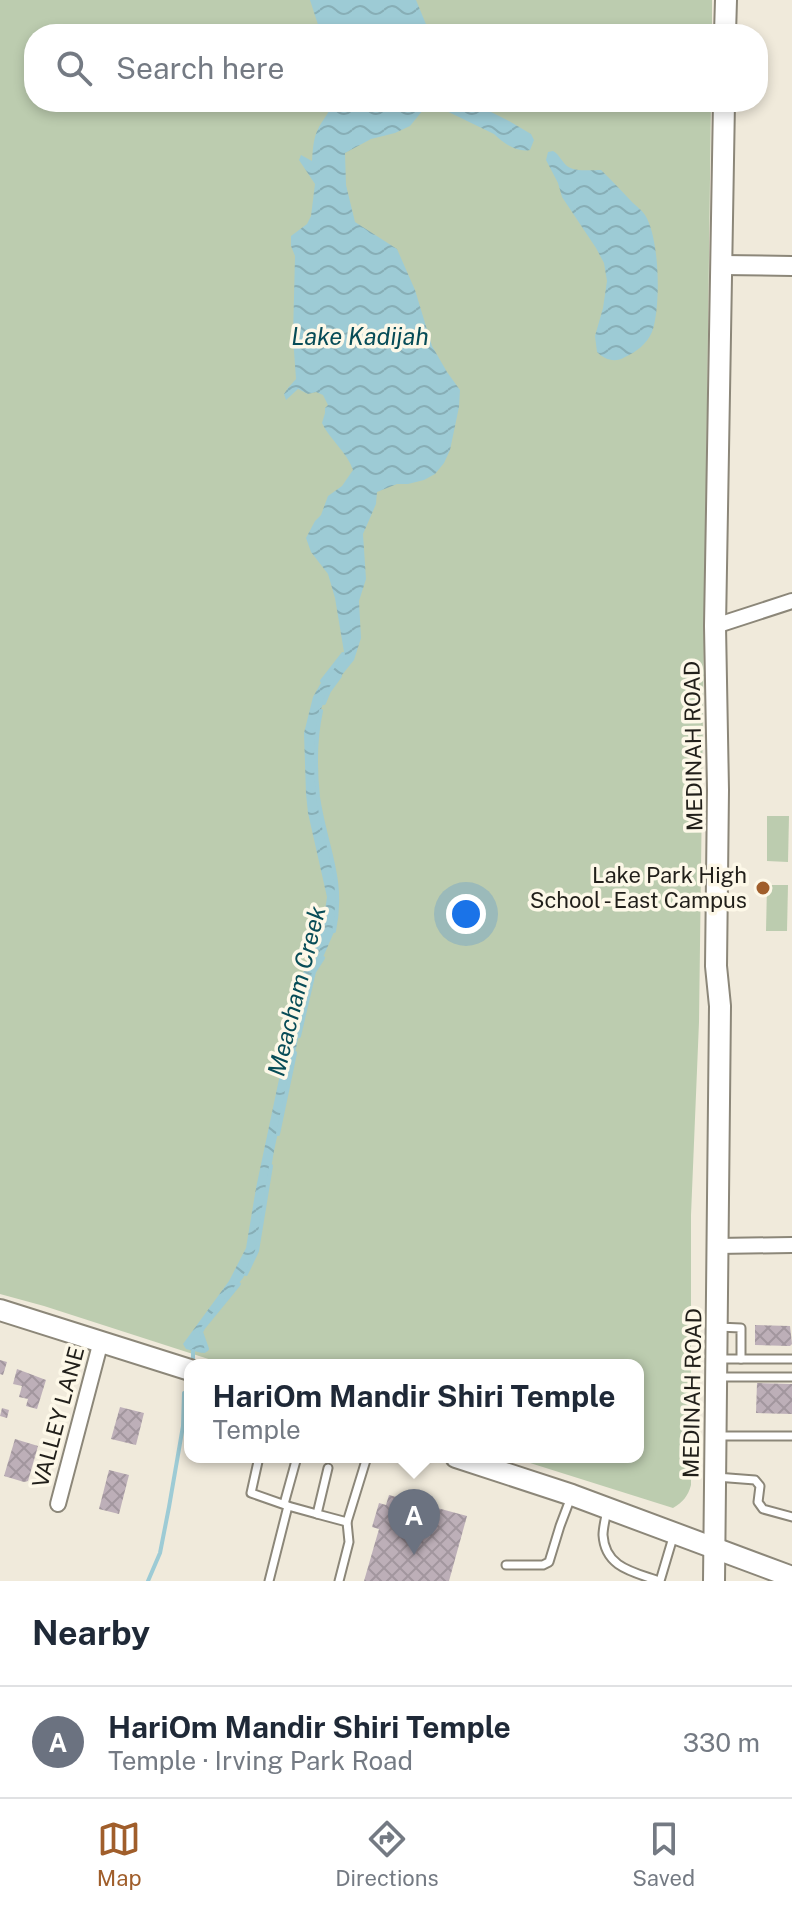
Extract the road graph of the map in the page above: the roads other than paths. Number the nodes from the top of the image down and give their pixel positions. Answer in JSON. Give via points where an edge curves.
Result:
{"nodes":[{"id":1,"x":726,"y":0,"type":"edge"},
{"id":2,"x":725,"y":24,"type":"edge"},
{"id":3,"x":724,"y":112,"type":"edge"},
{"id":4,"x":722,"y":265,"type":"junction"},
{"id":5,"x":792,"y":266,"type":"edge"},
{"id":6,"x":792,"y":601,"type":"edge"},
{"id":7,"x":715,"y":626,"type":"junction"},
{"id":8,"x":792,"y":1245,"type":"edge"},
{"id":9,"x":717,"y":1246,"type":"junction"},
{"id":10,"x":0,"y":1310,"type":"edge"},
{"id":11,"x":717,"y":1327,"type":"junction"},
{"id":12,"x":101,"y":1341,"type":"junction"},
{"id":13,"x":741,"y":1359,"type":"junction"},
{"id":14,"x":792,"y":1359,"type":"edge"},
{"id":15,"x":184,"y":1368,"type":"edge"},
{"id":16,"x":716,"y":1368,"type":"junction"},
{"id":17,"x":792,"y":1377,"type":"edge"},
{"id":18,"x":716,"y":1436,"type":"junction"},
{"id":19,"x":792,"y":1436,"type":"edge"},
{"id":20,"x":258,"y":1463,"type":"edge"},
{"id":21,"x":296,"y":1463,"type":"edge"},
{"id":22,"x":365,"y":1463,"type":"edge"},
{"id":23,"x":474,"y":1463,"type":"edge"},
{"id":24,"x":328,"y":1468,"type":"dead end"},
{"id":25,"x":715,"y":1477,"type":"junction"},
{"id":26,"x":572,"y":1495,"type":"junction"},
{"id":27,"x":58,"y":1504,"type":"dead end"},
{"id":28,"x":286,"y":1505,"type":"junction"},
{"id":29,"x":607,"y":1508,"type":"junction"},
{"id":30,"x":317,"y":1514,"type":"junction"},
{"id":31,"x":792,"y":1517,"type":"edge"},
{"id":32,"x":347,"y":1522,"type":"junction"},
{"id":33,"x":674,"y":1534,"type":"junction"},
{"id":34,"x":715,"y":1549,"type":"junction"},
{"id":35,"x":506,"y":1565,"type":"dead end"},
{"id":36,"x":792,"y":1577,"type":"edge"},
{"id":37,"x":269,"y":1581,"type":"edge"},
{"id":38,"x":339,"y":1581,"type":"edge"},
{"id":39,"x":660,"y":1581,"type":"edge"},
{"id":40,"x":714,"y":1581,"type":"edge"}],
"edges":[{"from":1,"to":2,"type":"main road"},
{"from":3,"to":4,"type":"main road","name":"MEDINAH ROAD"},
{"from":4,"to":5,"type":"street"},
{"from":4,"to":7,"type":"main road","name":"MEDINAH ROAD"},
{"from":6,"to":7,"type":"street"},
{"from":7,"to":9,"type":"main road","name":"MEDINAH ROAD"},
{"from":8,"to":9,"type":"street"},
{"from":9,"to":11,"type":"main road","name":"MEDINAH ROAD"},
{"from":10,"to":12,"type":"main road"},
{"from":11,"to":13,"type":"lane","via":[[741,1328]]},
{"from":11,"to":16,"type":"main road","name":"MEDINAH ROAD"},
{"from":12,"to":15,"type":"main road"},
{"from":12,"to":27,"type":"street","name":"VALLEY LANE"},
{"from":13,"to":14,"type":"lane"},
{"from":13,"to":16,"type":"lane"},
{"from":16,"to":17,"type":"lane"},
{"from":16,"to":18,"type":"main road","name":"MEDINAH ROAD"},
{"from":18,"to":19,"type":"lane"},
{"from":18,"to":25,"type":"main road","name":"MEDINAH ROAD"},
{"from":20,"to":28,"type":"lane","via":[[251,1493]]},
{"from":21,"to":28,"type":"lane"},
{"from":22,"to":32,"type":"lane"},
{"from":23,"to":26,"type":"main road"},
{"from":24,"to":30,"type":"lane"},
{"from":25,"to":31,"type":"lane","via":[[755,1480],[763,1509]]},
{"from":25,"to":34,"type":"main road","name":"MEDINAH ROAD"},
{"from":26,"to":29,"type":"main road"},
{"from":26,"to":35,"type":"lane","via":[[549,1562]]},
{"from":28,"to":30,"type":"lane"},
{"from":28,"to":37,"type":"lane"},
{"from":29,"to":33,"type":"main road"},
{"from":29,"to":39,"type":"lane","via":[[607,1555],[619,1566]]},
{"from":30,"to":32,"type":"lane"},
{"from":32,"to":38,"type":"lane","via":[[349,1542]]},
{"from":33,"to":34,"type":"main road"},
{"from":33,"to":39,"type":"lane"},
{"from":34,"to":36,"type":"main road"},
{"from":34,"to":40,"type":"main road","name":"MEDINAH ROAD"}]}
